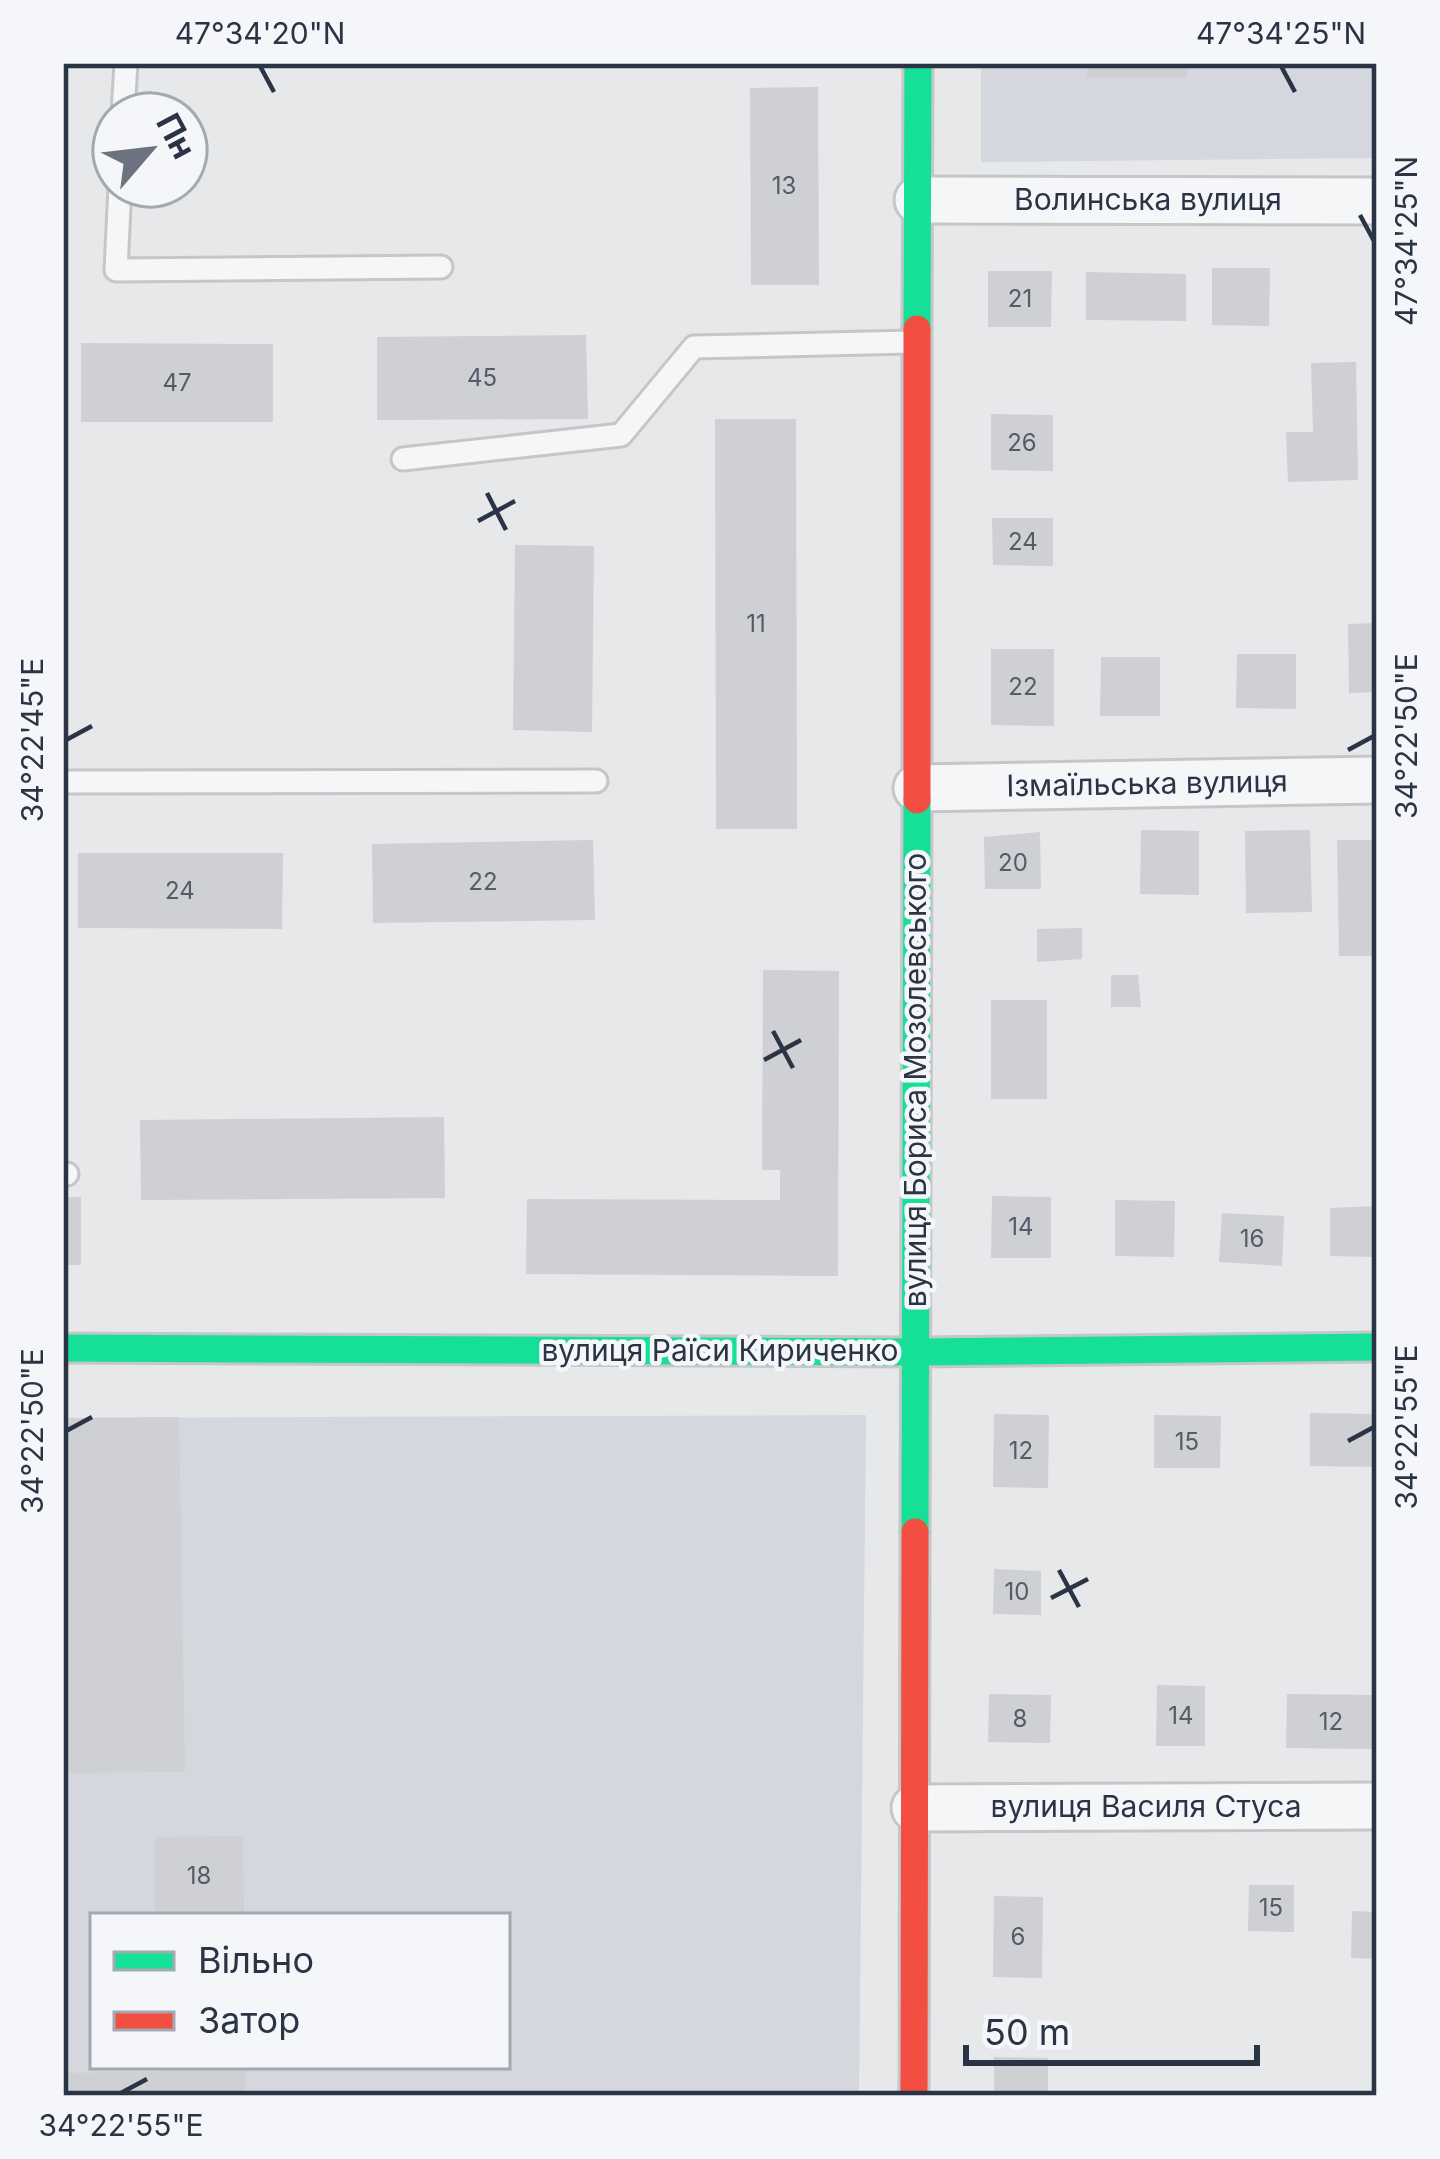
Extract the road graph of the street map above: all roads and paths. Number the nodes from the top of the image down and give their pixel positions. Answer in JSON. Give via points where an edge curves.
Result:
{"nodes":[{"id":1,"x":919,"y":63,"type":"edge"},
{"id":2,"x":918,"y":200,"type":"junction"},
{"id":3,"x":1377,"y":201,"type":"edge"},
{"id":4,"x":119,"y":210,"type":"edge"},
{"id":5,"x":441,"y":266,"type":"dead end"},
{"id":6,"x":918,"y":342,"type":"junction"},
{"id":7,"x":403,"y":459,"type":"dead end"},
{"id":8,"x":1377,"y":780,"type":"edge"},
{"id":9,"x":596,"y":781,"type":"dead end"},
{"id":10,"x":63,"y":782,"type":"edge"},
{"id":11,"x":917,"y":788,"type":"junction"},
{"id":12,"x":1377,"y":1347,"type":"edge"},
{"id":13,"x":63,"y":1348,"type":"edge"},
{"id":14,"x":915,"y":1352,"type":"junction"},
{"id":15,"x":1377,"y":1806,"type":"edge"},
{"id":16,"x":914,"y":1808,"type":"junction"},
{"id":17,"x":914,"y":2096,"type":"edge"}],
"edges":[{"from":1,"to":2,"type":"street","name":"вулиця Бориса Мозолевського"},
{"from":2,"to":3,"type":"street","name":"Волинська вулиця"},
{"from":2,"to":6,"type":"street","name":"вулиця Бориса Мозолевського"},
{"from":4,"to":5,"type":"lane","via":[[116,270]]},
{"from":6,"to":7,"type":"lane","via":[[694,347],[621,435]]},
{"from":6,"to":11,"type":"street","name":"вулиця Бориса Мозолевського"},
{"from":8,"to":11,"type":"street","name":"Ізмаїльська вулиця"},
{"from":9,"to":10,"type":"lane"},
{"from":11,"to":14,"type":"street","name":"вулиця Бориса Мозолевського"},
{"from":12,"to":14,"type":"street","name":"вулиця Раїси Кириченко"},
{"from":13,"to":14,"type":"street","name":"вулиця Раїси Кириченко"},
{"from":14,"to":16,"type":"street","name":"вулиця Бориса Мозолевського"},
{"from":15,"to":16,"type":"street","name":"вулиця Василя Стуса"},
{"from":16,"to":17,"type":"street","name":"вулиця Бориса Мозолевського"}]}
